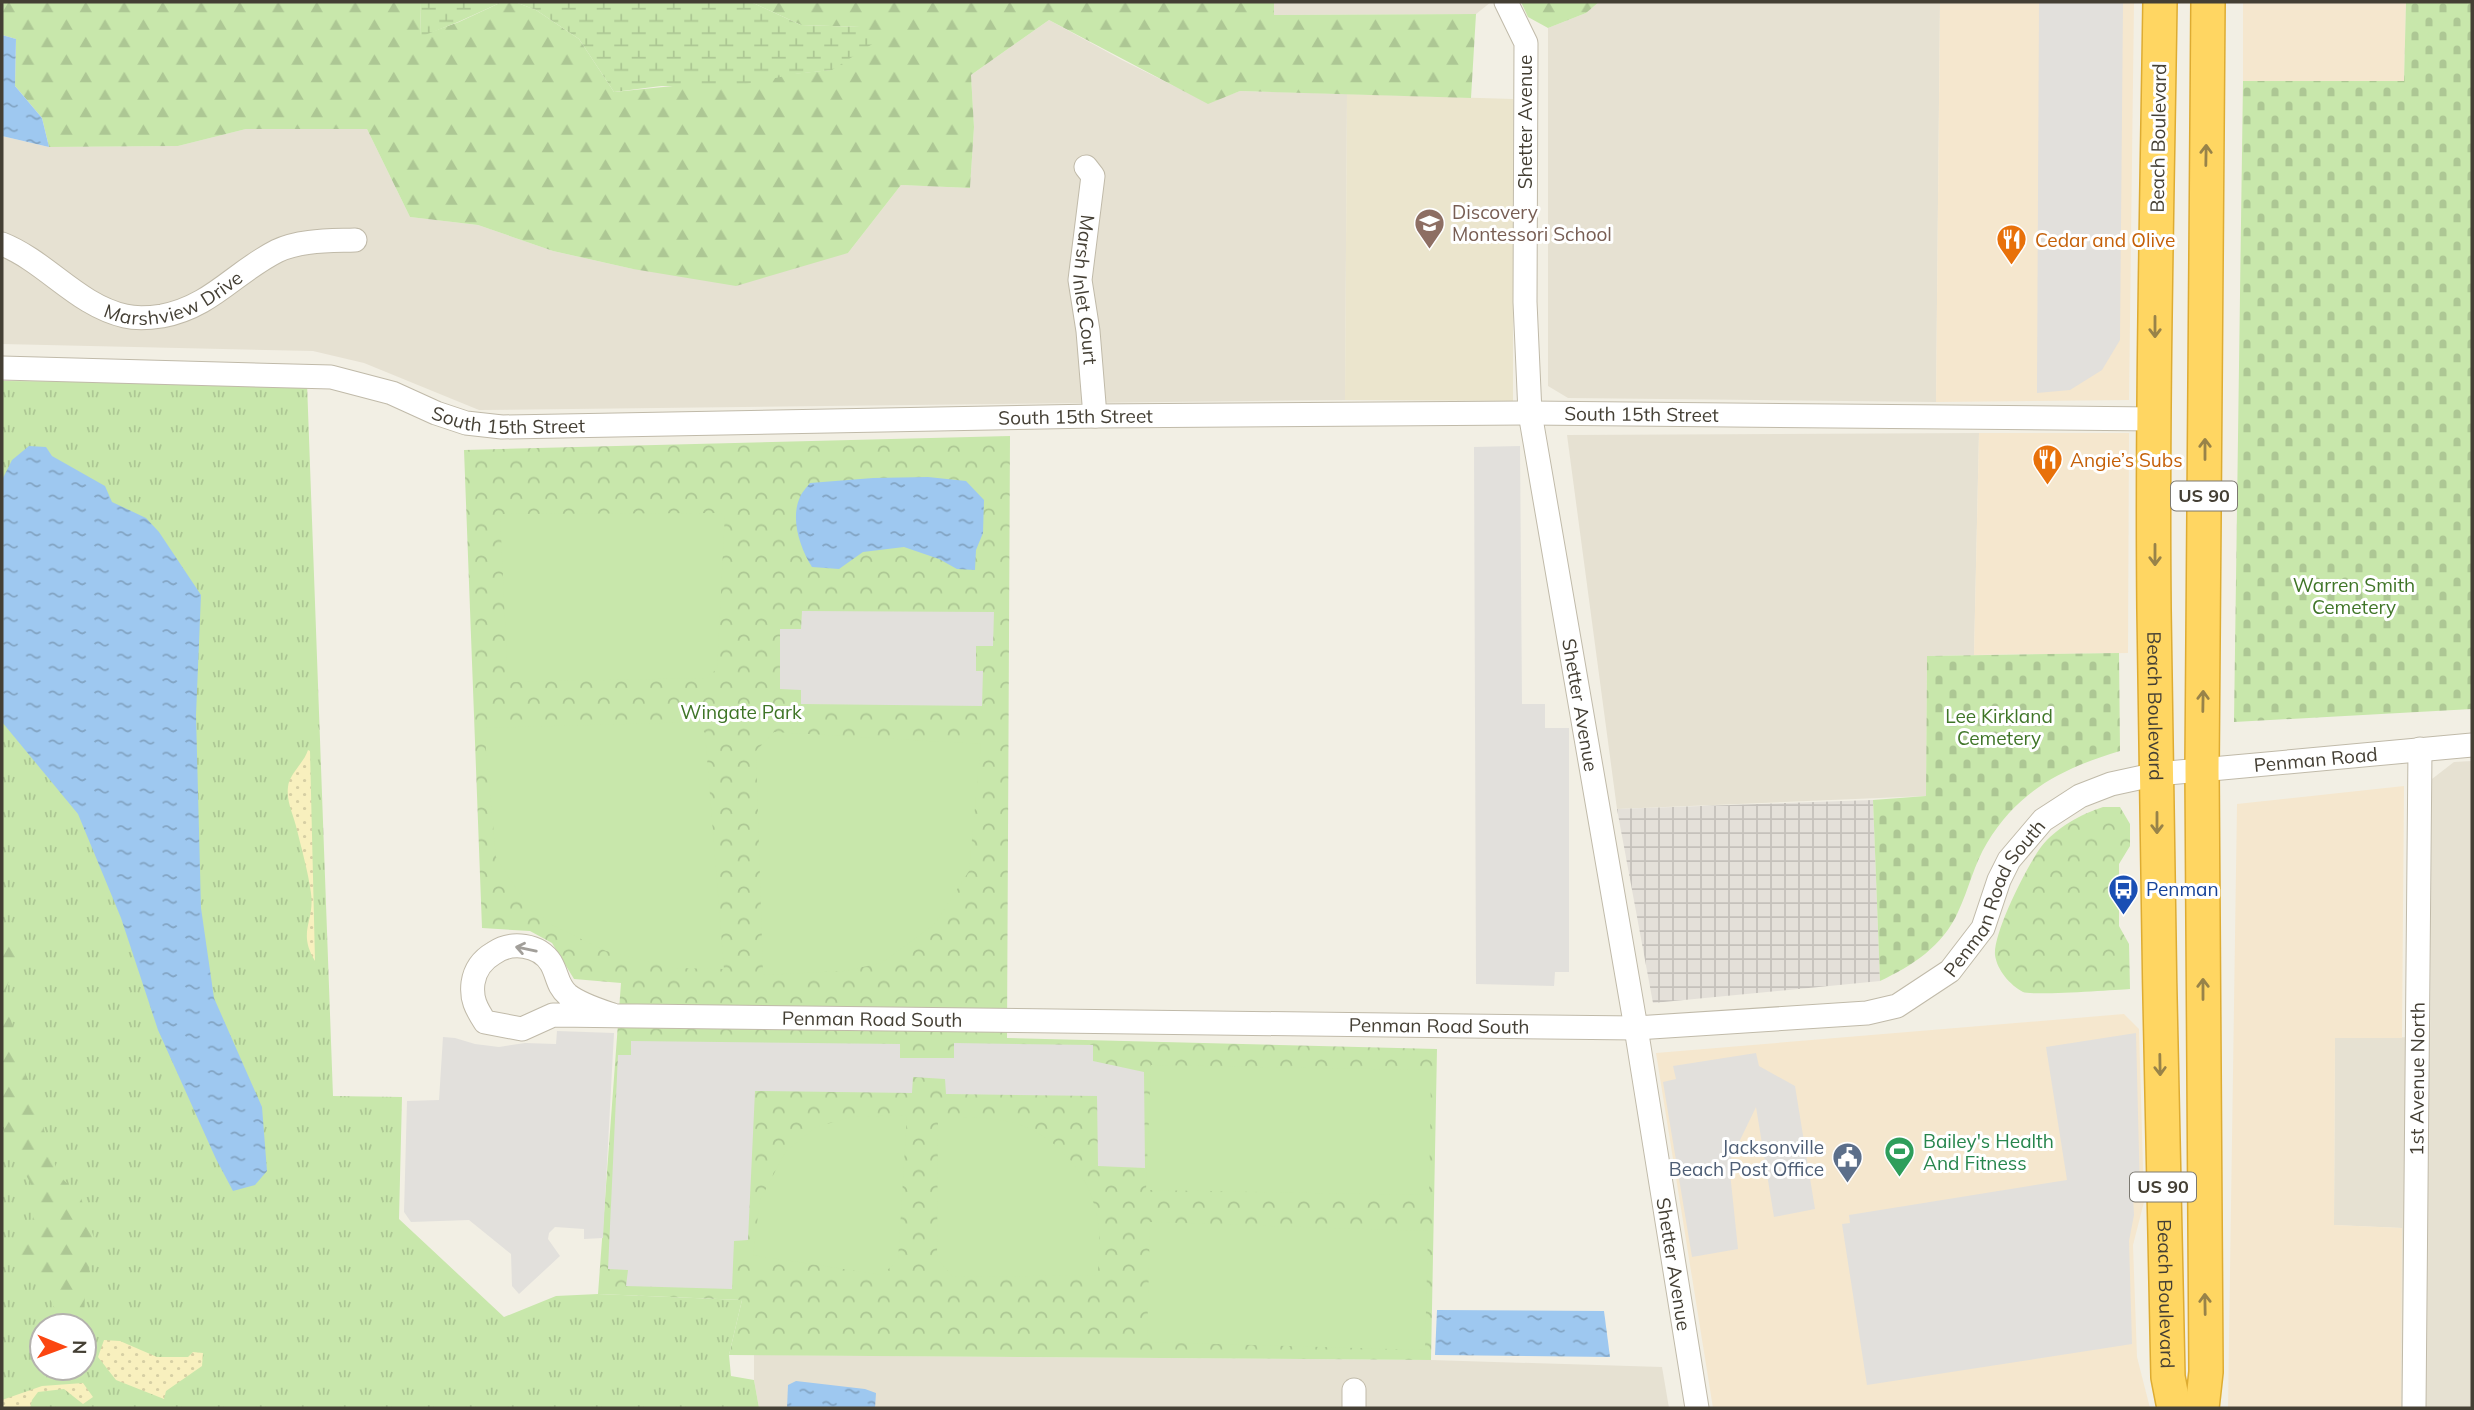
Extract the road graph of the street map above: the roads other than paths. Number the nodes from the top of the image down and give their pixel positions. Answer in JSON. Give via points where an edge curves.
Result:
{"nodes":[{"id":1,"x":1506,"y":2,"type":"edge"},
{"id":2,"x":2160,"y":2,"type":"edge"},
{"id":3,"x":2189,"y":2,"type":"edge"},
{"id":4,"x":2208,"y":2,"type":"edge"},
{"id":5,"x":2159,"y":44,"type":"junction"},
{"id":6,"x":2207,"y":68,"type":"junction"},
{"id":7,"x":1086,"y":167,"type":"dead end"},
{"id":8,"x":2206,"y":205,"type":"junction"},
{"id":9,"x":355,"y":240,"type":"dead end"},
{"id":10,"x":2,"y":244,"type":"edge"},
{"id":11,"x":2,"y":368,"type":"edge"},
{"id":12,"x":1530,"y":413,"type":"junction"},
{"id":13,"x":1095,"y":416,"type":"junction"},
{"id":14,"x":2155,"y":419,"type":"junction"},
{"id":15,"x":2472,"y":745,"type":"edge"},
{"id":16,"x":2420,"y":750,"type":"junction"},
{"id":17,"x":2202,"y":769,"type":"junction"},
{"id":18,"x":2157,"y":774,"type":"junction"},
{"id":19,"x":556,"y":981,"type":"junction"},
{"id":20,"x":613,"y":1015,"type":"junction"},
{"id":21,"x":537,"y":1023,"type":"junction"},
{"id":22,"x":1636,"y":1028,"type":"junction"},
{"id":23,"x":1697,"y":1408,"type":"edge"},
{"id":24,"x":2174,"y":1408,"type":"edge"},
{"id":25,"x":2202,"y":1408,"type":"edge"},
{"id":26,"x":2414,"y":1408,"type":"edge"}],
"edges":[{"from":1,"to":12,"type":"street","name":"Shetter Avenue","via":[[1525,43]]},
{"from":2,"to":5,"type":"highway","name":"Beach Boulevard","number":"US 90"},
{"from":3,"to":6,"type":"highway","via":[[2188,49]]},
{"from":4,"to":6,"type":"highway","number":"US 90"},
{"from":5,"to":8,"type":"highway","via":[[2180,81],[2183,195]]},
{"from":5,"to":14,"type":"highway","name":"Beach Boulevard","number":"US 90","one_way":true},
{"from":8,"to":6,"type":"highway","number":"US 90","one_way":true},
{"from":7,"to":13,"type":"street","name":"Marsh Inlet Court","via":[[1093,176],[1080,281]]},
{"from":17,"to":8,"type":"highway","number":"US 90","one_way":true},
{"from":9,"to":10,"type":"street","name":"Marshview Drive","via":[[304,243],[279,250],[207,299],[181,312],[146,318],[104,309]]},
{"from":11,"to":13,"type":"street","name":"South 15th Street","via":[[331,377],[391,393],[466,423],[502,427]]},
{"from":12,"to":13,"type":"street","name":"South 15th Street"},
{"from":12,"to":14,"type":"street","name":"South 15th Street"},
{"from":12,"to":22,"type":"street","name":"Shetter Avenue"},
{"from":14,"to":18,"type":"highway","name":"Beach Boulevard","number":"US 90","one_way":true},
{"from":15,"to":16,"type":"street","name":"Penman Road"},
{"from":16,"to":17,"type":"street","name":"Penman Road"},
{"from":16,"to":26,"type":"street","name":"1st Avenue North"},
{"from":17,"to":18,"type":"street","name":"Penman Road"},
{"from":25,"to":17,"type":"highway","number":"US 90","one_way":true,"via":[[2206,1372]]},
{"from":18,"to":22,"type":"street","name":"Penman Road South","via":[[2080,796],[2043,820],[2009,860],[1983,928],[1966,952],[1950,971],[1897,1006],[1853,1014]]},
{"from":18,"to":24,"type":"highway","name":"Beach Boulevard","number":"US 90","one_way":true,"via":[[2167,1350]]},
{"from":19,"to":20,"type":"street","name":"Penman Road South","via":[[575,1000]]},
{"from":19,"to":21,"type":"street","via":[[556,996]]},
{"from":19,"to":21,"type":"street","name":"Penman Road South","one_way":true,"via":[[551,964],[524,945],[502,947],[486,957],[475,972],[471,997],[485,1022],[522,1029]]},
{"from":20,"to":21,"type":"street","name":"Penman Road South","via":[[553,1015]]},
{"from":20,"to":22,"type":"street","name":"Penman Road South"},
{"from":22,"to":23,"type":"street","name":"Shetter Avenue"}]}
